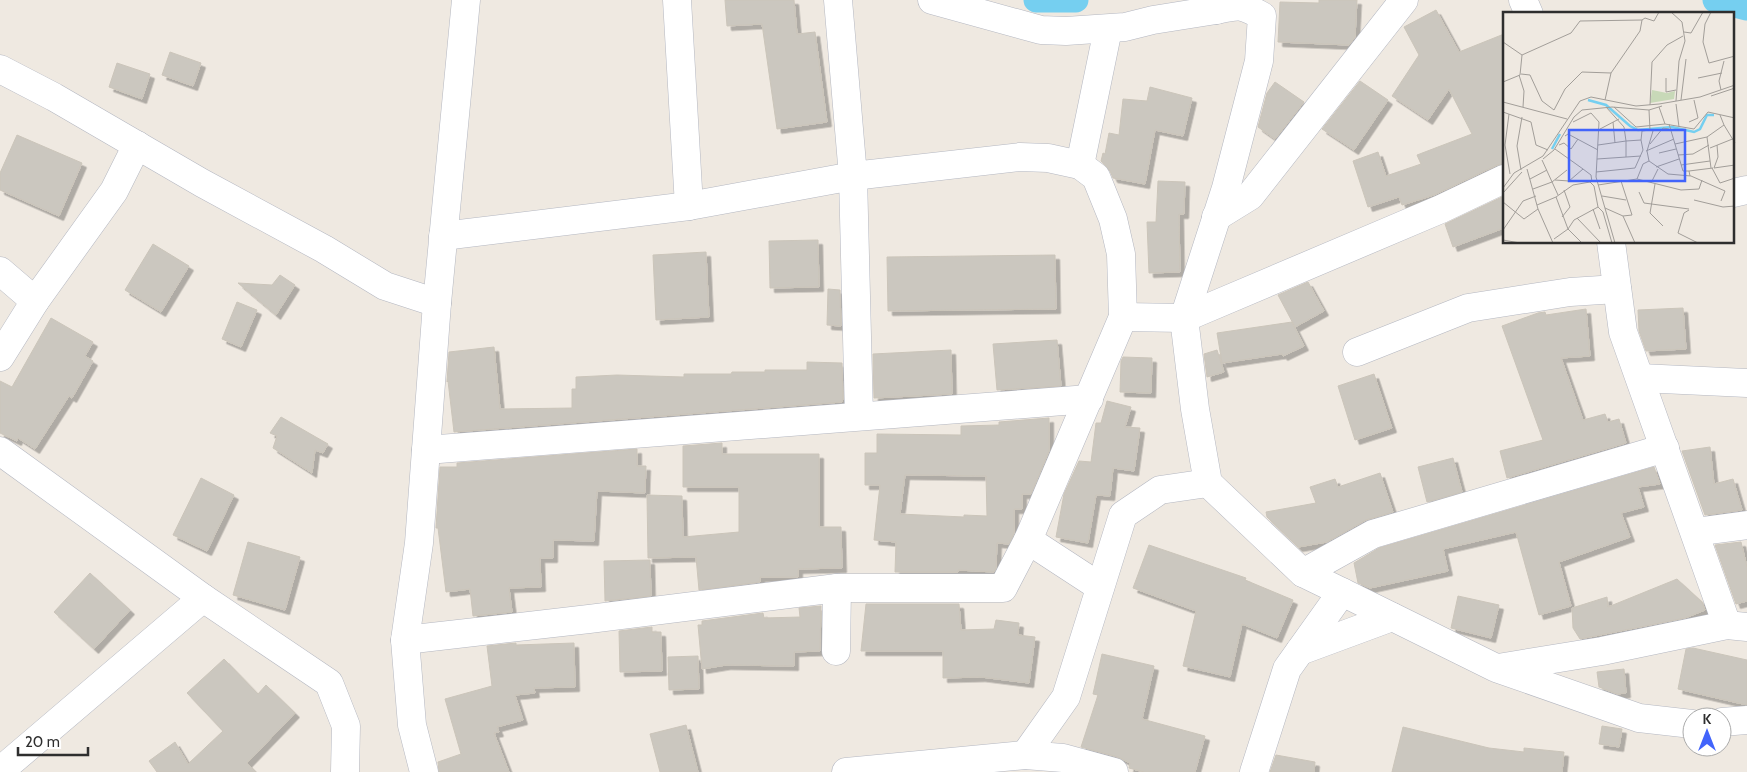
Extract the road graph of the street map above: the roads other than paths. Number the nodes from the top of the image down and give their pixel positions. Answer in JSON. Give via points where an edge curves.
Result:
{"nodes":[{"id":1,"x":466,"y":0,"type":"edge"},
{"id":2,"x":677,"y":0,"type":"edge"},
{"id":3,"x":838,"y":0,"type":"edge"},
{"id":4,"x":932,"y":0,"type":"edge"},
{"id":5,"x":1404,"y":0,"type":"edge"},
{"id":6,"x":1523,"y":0,"type":"edge"},
{"id":7,"x":1216,"y":5,"type":"edge"},
{"id":8,"x":1528,"y":12,"type":"edge"},
{"id":9,"x":1108,"y":29,"type":"junction"},
{"id":10,"x":0,"y":69,"type":"edge"},
{"id":11,"x":137,"y":145,"type":"junction"},
{"id":12,"x":1080,"y":165,"type":"junction"},
{"id":13,"x":853,"y":176,"type":"junction"},
{"id":14,"x":1503,"y":179,"type":"edge"},
{"id":15,"x":1747,"y":190,"type":"edge"},
{"id":16,"x":1734,"y":193,"type":"edge"},
{"id":17,"x":689,"y":206,"type":"junction"},
{"id":18,"x":1216,"y":218,"type":"junction"},
{"id":19,"x":443,"y":236,"type":"junction"},
{"id":20,"x":1611,"y":244,"type":"edge"},
{"id":21,"x":0,"y":271,"type":"edge"},
{"id":22,"x":1617,"y":288,"type":"junction"},
{"id":23,"x":34,"y":301,"type":"junction"},
{"id":24,"x":437,"y":303,"type":"junction"},
{"id":25,"x":1122,"y":317,"type":"junction"},
{"id":26,"x":1184,"y":318,"type":"junction"},
{"id":27,"x":1357,"y":352,"type":"dead end"},
{"id":28,"x":0,"y":357,"type":"edge"},
{"id":29,"x":1640,"y":378,"type":"junction"},
{"id":30,"x":1747,"y":383,"type":"edge"},
{"id":31,"x":1089,"y":399,"type":"junction"},
{"id":32,"x":859,"y":416,"type":"junction"},
{"id":33,"x":1665,"y":448,"type":"junction"},
{"id":34,"x":426,"y":450,"type":"junction"},
{"id":35,"x":0,"y":452,"type":"edge"},
{"id":36,"x":1208,"y":483,"type":"junction"},
{"id":37,"x":1747,"y":525,"type":"edge"},
{"id":38,"x":1695,"y":532,"type":"junction"},
{"id":39,"x":1028,"y":540,"type":"junction"},
{"id":40,"x":1303,"y":573,"type":"junction"},
{"id":41,"x":837,"y":588,"type":"junction"},
{"id":42,"x":1100,"y":588,"type":"junction"},
{"id":43,"x":1342,"y":592,"type":"junction"},
{"id":44,"x":203,"y":598,"type":"junction"},
{"id":45,"x":1392,"y":617,"type":"junction"},
{"id":46,"x":1737,"y":626,"type":"edge"},
{"id":47,"x":405,"y":640,"type":"junction"},
{"id":48,"x":836,"y":651,"type":"dead end"},
{"id":49,"x":1300,"y":651,"type":"junction"},
{"id":50,"x":1496,"y":668,"type":"junction"},
{"id":51,"x":1747,"y":720,"type":"edge"},
{"id":52,"x":1732,"y":721,"type":"edge"},
{"id":53,"x":1682,"y":723,"type":"edge"},
{"id":54,"x":1025,"y":755,"type":"junction"},
{"id":55,"x":0,"y":771,"type":"edge"},
{"id":56,"x":345,"y":772,"type":"edge"},
{"id":57,"x":424,"y":772,"type":"edge"},
{"id":58,"x":846,"y":772,"type":"edge"},
{"id":59,"x":1114,"y":772,"type":"edge"},
{"id":60,"x":1254,"y":772,"type":"edge"}],
"edges":[{"from":1,"to":19,"type":"street"},
{"from":2,"to":17,"type":"street"},
{"from":3,"to":13,"type":"street"},
{"from":4,"to":9,"type":"street","via":[[1041,30]]},
{"from":5,"to":18,"type":"street","via":[[1250,196]]},
{"from":6,"to":8,"type":"street"},
{"from":7,"to":9,"type":"street"},
{"from":7,"to":18,"type":"street","via":[[1238,5],[1262,16],[1259,61]]},
{"from":9,"to":12,"type":"street"},
{"from":10,"to":11,"type":"street"},
{"from":11,"to":23,"type":"street","via":[[114,191]]},
{"from":11,"to":24,"type":"street","via":[[385,286]]},
{"from":12,"to":13,"type":"street","via":[[1048,158],[1020,157]]},
{"from":12,"to":25,"type":"street","via":[[1096,177],[1113,219],[1121,254]]},
{"from":13,"to":17,"type":"street"},
{"from":13,"to":32,"type":"street"},
{"from":14,"to":26,"type":"street"},
{"from":15,"to":16,"type":"street"},
{"from":17,"to":19,"type":"street"},
{"from":18,"to":26,"type":"street"},
{"from":19,"to":24,"type":"street"},
{"from":20,"to":22,"type":"street"},
{"from":21,"to":23,"type":"street"},
{"from":22,"to":27,"type":"street","via":[[1468,308]]},
{"from":22,"to":29,"type":"street","via":[[1623,332]]},
{"from":23,"to":28,"type":"street"},
{"from":24,"to":34,"type":"street"},
{"from":25,"to":26,"type":"street"},
{"from":25,"to":31,"type":"street"},
{"from":26,"to":36,"type":"street"},
{"from":29,"to":30,"type":"street"},
{"from":29,"to":33,"type":"street"},
{"from":31,"to":32,"type":"street"},
{"from":31,"to":39,"type":"street"},
{"from":32,"to":34,"type":"street"},
{"from":33,"to":38,"type":"street"},
{"from":33,"to":40,"type":"street","via":[[1373,534]]},
{"from":34,"to":47,"type":"street","via":[[419,543]]},
{"from":35,"to":44,"type":"street"},
{"from":36,"to":40,"type":"street"},
{"from":36,"to":42,"type":"street","via":[[1160,490],[1123,515]]},
{"from":37,"to":38,"type":"street"},
{"from":38,"to":46,"type":"street"},
{"from":39,"to":41,"type":"street","via":[[1003,588]]},
{"from":39,"to":42,"type":"street"},
{"from":40,"to":43,"type":"street"},
{"from":41,"to":47,"type":"street"},
{"from":41,"to":48,"type":"street"},
{"from":42,"to":54,"type":"street","via":[[1066,697]]},
{"from":43,"to":45,"type":"street"},
{"from":43,"to":49,"type":"street"},
{"from":44,"to":55,"type":"street"},
{"from":44,"to":56,"type":"street","via":[[329,683],[346,726]]},
{"from":45,"to":49,"type":"street"},
{"from":45,"to":50,"type":"street"},
{"from":46,"to":50,"type":"street"},
{"from":47,"to":57,"type":"street","via":[[412,725]]},
{"from":49,"to":60,"type":"street","via":[[1288,669]]},
{"from":50,"to":53,"type":"street","via":[[1639,718]]},
{"from":51,"to":52,"type":"street"},
{"from":54,"to":58,"type":"street"},
{"from":54,"to":59,"type":"street","via":[[1063,758]]}]}
